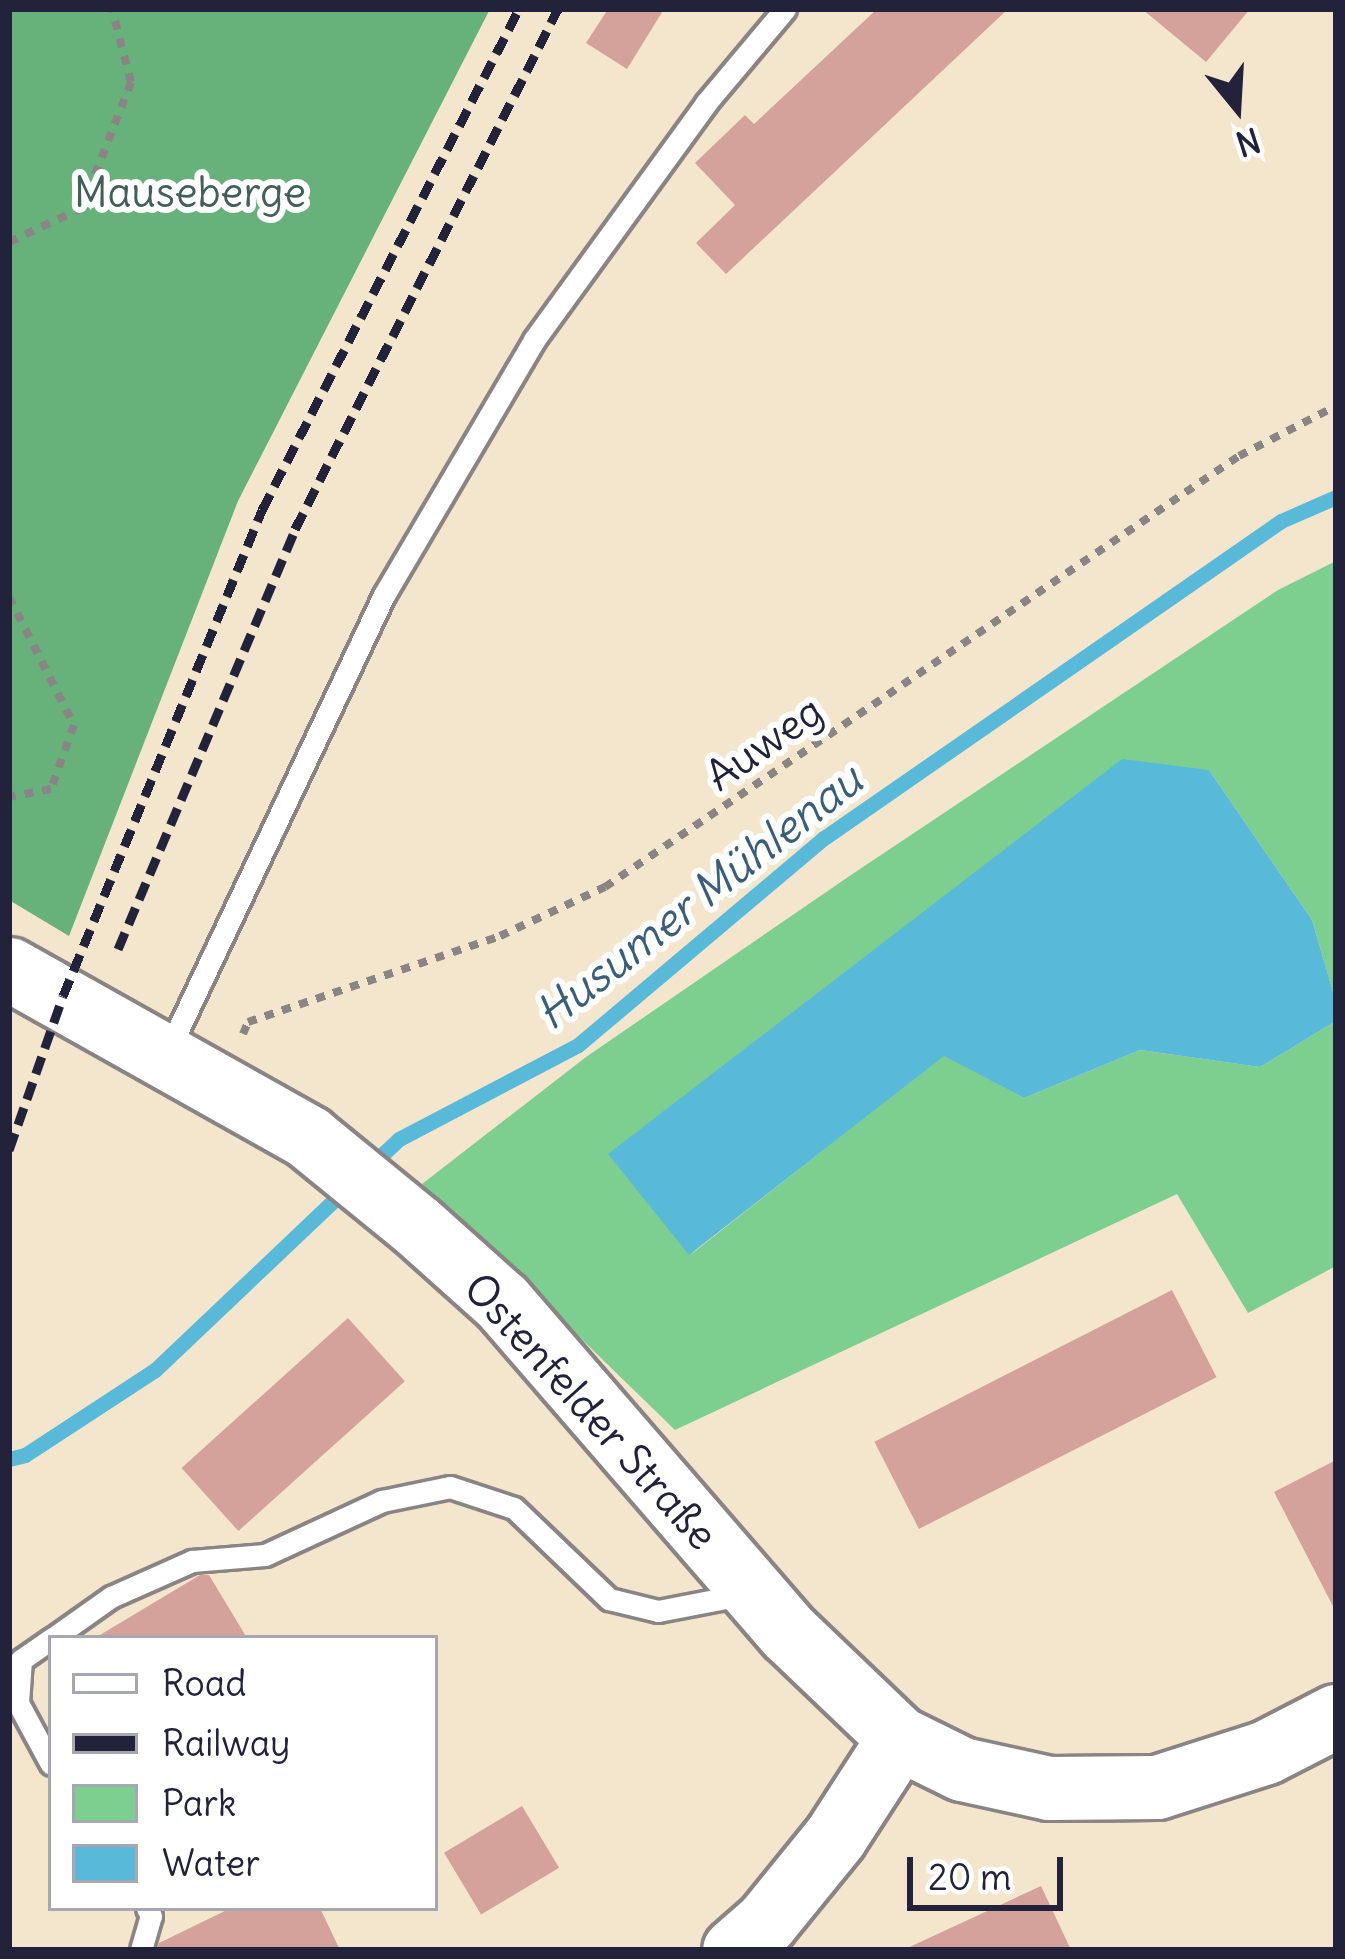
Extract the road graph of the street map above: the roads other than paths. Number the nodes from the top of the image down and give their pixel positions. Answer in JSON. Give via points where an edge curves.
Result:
{"nodes":[{"id":1,"x":785,"y":9,"type":"edge"},
{"id":2,"x":9,"y":969,"type":"edge"},
{"id":3,"x":167,"y":1054,"type":"junction"},
{"id":4,"x":754,"y":1594,"type":"junction"},
{"id":5,"x":58,"y":1635,"type":"edge"},
{"id":6,"x":48,"y":1642,"type":"edge"},
{"id":7,"x":1336,"y":1716,"type":"edge"},
{"id":8,"x":899,"y":1738,"type":"junction"},
{"id":9,"x":48,"y":1758,"type":"edge"},
{"id":10,"x":148,"y":1911,"type":"edge"},
{"id":11,"x":141,"y":1950,"type":"edge"},
{"id":12,"x":734,"y":1950,"type":"edge"}],
"edges":[{"from":1,"to":3,"type":"lane","via":[[706,103],[561,304],[480,432],[384,596]]},
{"from":2,"to":3,"type":"main road","name":"Ostenfelder Straße"},
{"from":3,"to":4,"type":"main road","name":"Ostenfelder Straße","via":[[308,1137],[502,1302]]},
{"from":4,"to":5,"type":"lane","via":[[658,1611],[609,1599],[514,1508],[450,1487],[382,1502],[265,1555],[192,1561],[111,1597]]},
{"from":4,"to":8,"type":"main road","name":"Ostenfelder Straße"},
{"from":6,"to":9,"type":"lane","via":[[22,1660],[18,1703]]},
{"from":7,"to":8,"type":"main road","name":"Ostenfelder Straße","via":[[1266,1752],[1157,1787],[1049,1788],[962,1769]]},
{"from":8,"to":12,"type":"main road","via":[[835,1837]]},
{"from":10,"to":11,"type":"lane"}]}
